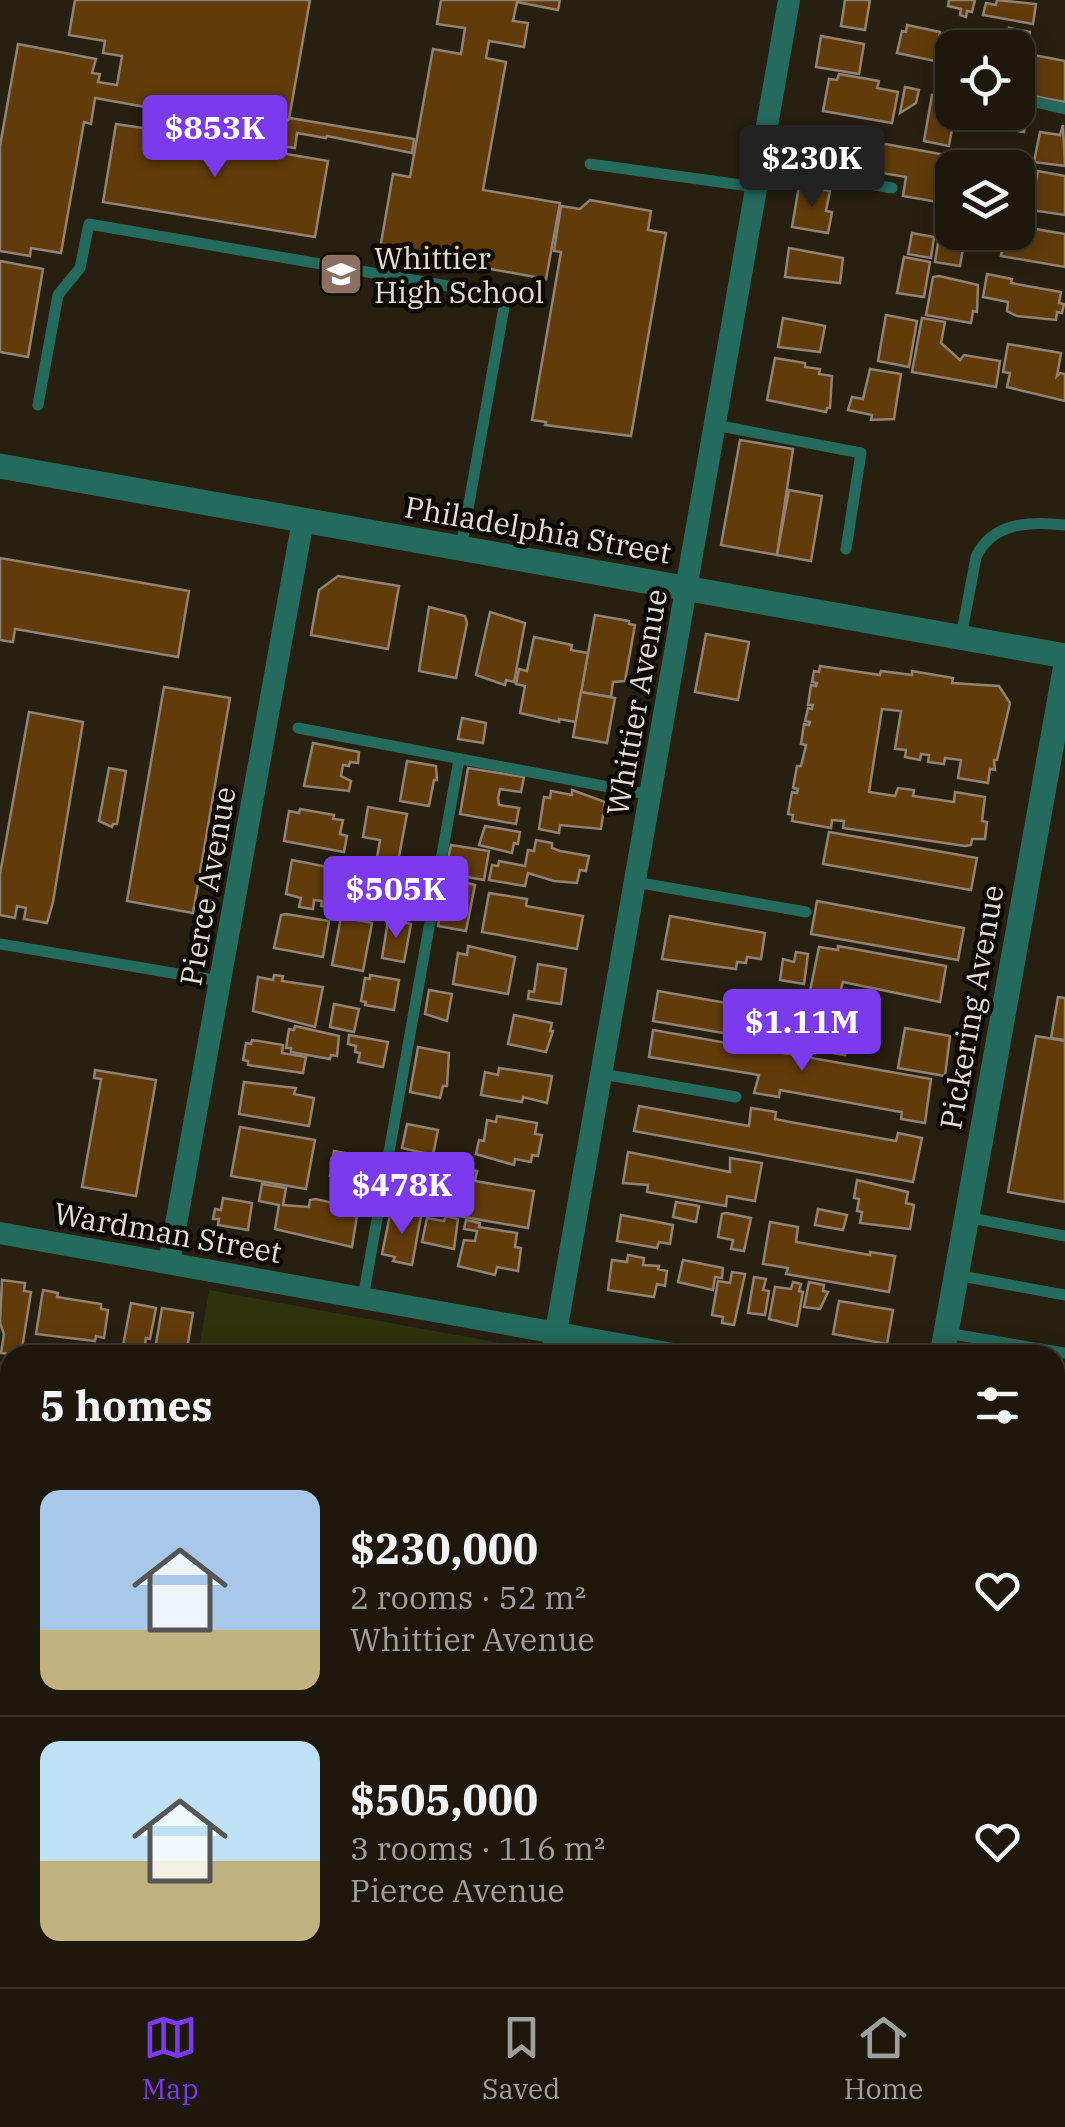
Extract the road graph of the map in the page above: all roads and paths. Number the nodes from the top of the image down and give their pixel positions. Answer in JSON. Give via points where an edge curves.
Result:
{"nodes":[{"id":1,"x":788,"y":0,"type":"edge"},
{"id":2,"x":1035,"y":102,"type":"edge"},
{"id":3,"x":1065,"y":108,"type":"edge"},
{"id":4,"x":590,"y":164,"type":"dead end"},
{"id":5,"x":758,"y":176,"type":"junction"},
{"id":6,"x":892,"y":188,"type":"dead end"},
{"id":7,"x":38,"y":405,"type":"dead end"},
{"id":8,"x":715,"y":425,"type":"junction"},
{"id":9,"x":0,"y":466,"type":"edge"},
{"id":10,"x":303,"y":520,"type":"junction"},
{"id":11,"x":1065,"y":526,"type":"edge"},
{"id":12,"x":461,"y":548,"type":"junction"},
{"id":13,"x":846,"y":549,"type":"dead end"},
{"id":14,"x":687,"y":589,"type":"junction"},
{"id":15,"x":961,"y":638,"type":"junction"},
{"id":16,"x":1065,"y":656,"type":"edge"},
{"id":17,"x":1065,"y":670,"type":"edge"},
{"id":18,"x":298,"y":728,"type":"dead end"},
{"id":19,"x":459,"y":759,"type":"junction"},
{"id":20,"x":651,"y":795,"type":"junction"},
{"id":21,"x":636,"y":882,"type":"junction"},
{"id":22,"x":806,"y":912,"type":"dead end"},
{"id":23,"x":0,"y":944,"type":"edge"},
{"id":24,"x":220,"y":981,"type":"junction"},
{"id":25,"x":602,"y":1074,"type":"junction"},
{"id":26,"x":736,"y":1097,"type":"dead end"},
{"id":27,"x":966,"y":1217,"type":"junction"},
{"id":28,"x":0,"y":1233,"type":"edge"},
{"id":29,"x":1065,"y":1236,"type":"edge"},
{"id":30,"x":169,"y":1262,"type":"junction"},
{"id":31,"x":956,"y":1275,"type":"junction"},
{"id":32,"x":1065,"y":1295,"type":"edge"},
{"id":33,"x":363,"y":1298,"type":"junction"},
{"id":34,"x":554,"y":1344,"type":"edge"},
{"id":35,"x":944,"y":1344,"type":"edge"}],
"edges":[{"from":1,"to":5,"type":"street","name":"Whittier Avenue"},
{"from":2,"to":3,"type":"lane"},
{"from":4,"to":5,"type":"lane"},
{"from":5,"to":6,"type":"lane"},
{"from":5,"to":8,"type":"street","name":"Whittier Avenue"},
{"from":7,"to":12,"type":"lane","via":[[58,296],[80,268],[89,224],[506,296]]},
{"from":8,"to":13,"type":"lane","via":[[861,453]]},
{"from":8,"to":14,"type":"street","name":"Whittier Avenue"},
{"from":9,"to":10,"type":"street","name":"Philadelphia Street"},
{"from":10,"to":12,"type":"street","name":"Philadelphia Street"},
{"from":10,"to":24,"type":"street","name":"Pierce Avenue"},
{"from":11,"to":15,"type":"lane","via":[[1022,524],[982,545]]},
{"from":12,"to":14,"type":"street","name":"Philadelphia Street"},
{"from":14,"to":15,"type":"street","name":"Philadelphia Street"},
{"from":14,"to":20,"type":"street","name":"Whittier Avenue"},
{"from":15,"to":16,"type":"street","name":"Philadelphia Street"},
{"from":17,"to":27,"type":"street","name":"Pickering Avenue"},
{"from":18,"to":19,"type":"lane"},
{"from":19,"to":20,"type":"lane"},
{"from":19,"to":33,"type":"lane"},
{"from":20,"to":21,"type":"street","name":"Whittier Avenue"},
{"from":21,"to":22,"type":"lane"},
{"from":21,"to":25,"type":"street","name":"Whittier Avenue"},
{"from":23,"to":24,"type":"lane"},
{"from":24,"to":30,"type":"street","name":"Pierce Avenue"},
{"from":25,"to":26,"type":"lane"},
{"from":25,"to":34,"type":"street","name":"Whittier Avenue"},
{"from":27,"to":29,"type":"lane"},
{"from":27,"to":31,"type":"street","name":"Pickering Avenue"},
{"from":28,"to":30,"type":"street","name":"Wardman Street"},
{"from":30,"to":33,"type":"street","name":"Wardman Street"},
{"from":31,"to":32,"type":"lane"},
{"from":31,"to":35,"type":"street","name":"Pickering Avenue"},
{"from":33,"to":34,"type":"street","name":"Wardman Street"}]}
